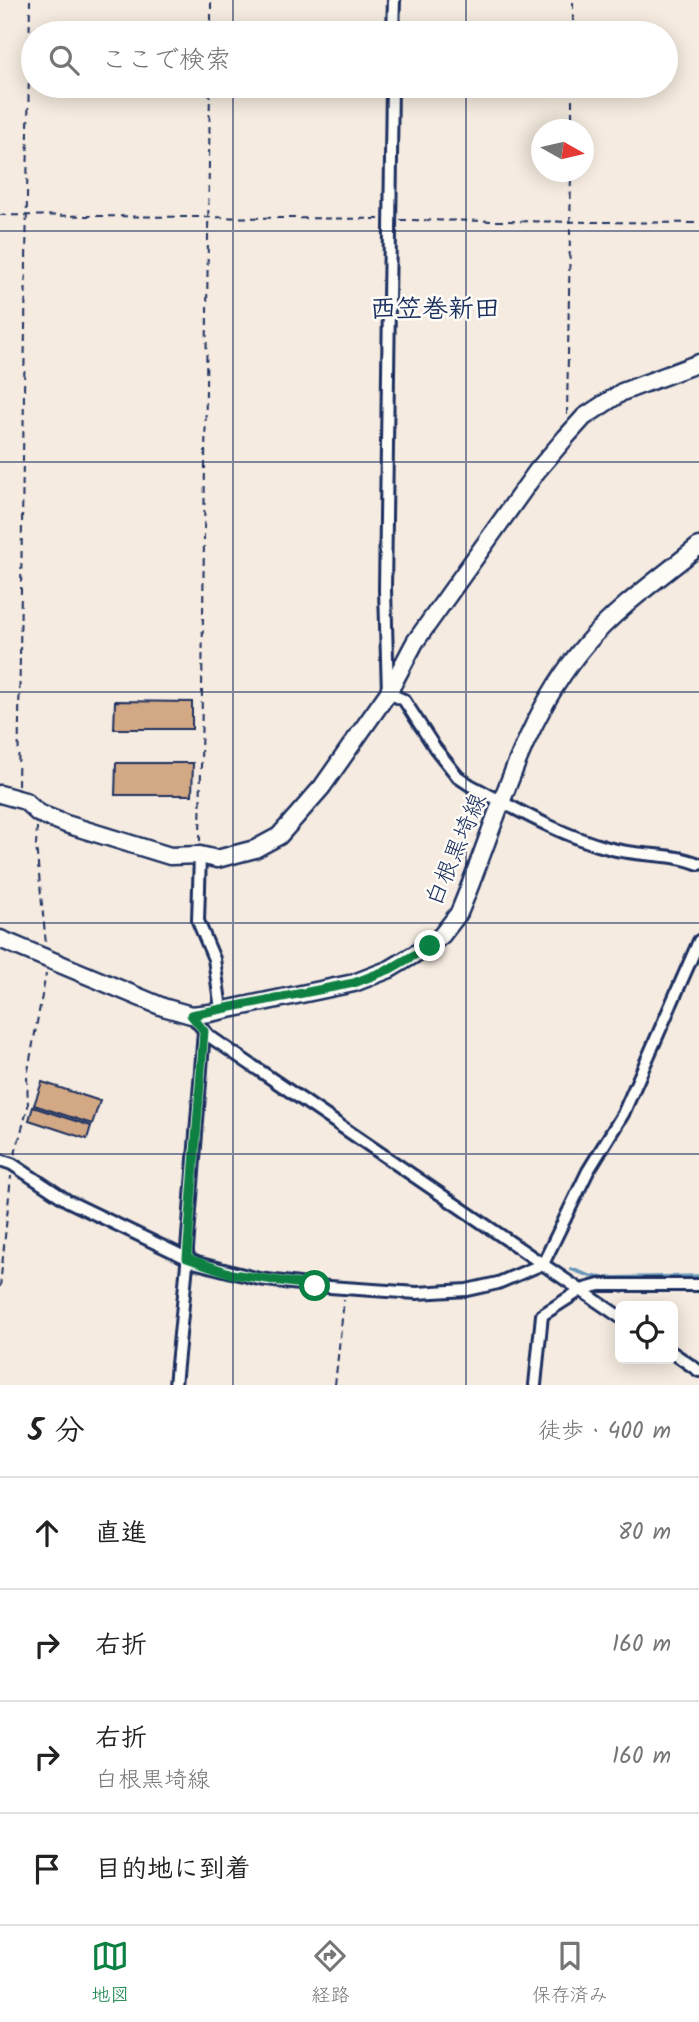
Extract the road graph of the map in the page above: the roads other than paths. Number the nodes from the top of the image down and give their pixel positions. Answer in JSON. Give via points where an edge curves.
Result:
{"nodes":[{"id":1,"x":394,"y":0,"type":"edge"},
{"id":2,"x":393,"y":21,"type":"edge"},
{"id":3,"x":392,"y":98,"type":"edge"},
{"id":4,"x":699,"y":363,"type":"edge"},
{"id":5,"x":699,"y":546,"type":"edge"},
{"id":6,"x":388,"y":693,"type":"junction"},
{"id":7,"x":0,"y":794,"type":"edge"},
{"id":8,"x":502,"y":802,"type":"junction"},
{"id":9,"x":200,"y":855,"type":"junction"},
{"id":10,"x":699,"y":864,"type":"edge"},
{"id":11,"x":0,"y":939,"type":"edge"},
{"id":12,"x":699,"y":941,"type":"edge"},
{"id":13,"x":221,"y":1009,"type":"junction"},
{"id":14,"x":191,"y":1015,"type":"junction"},
{"id":15,"x":204,"y":1031,"type":"junction"},
{"id":16,"x":0,"y":1160,"type":"edge"},
{"id":17,"x":187,"y":1258,"type":"junction"},
{"id":18,"x":543,"y":1264,"type":"junction"},
{"id":19,"x":699,"y":1284,"type":"edge"},
{"id":20,"x":581,"y":1290,"type":"junction"},
{"id":21,"x":615,"y":1314,"type":"edge"},
{"id":22,"x":678,"y":1356,"type":"edge"},
{"id":23,"x":699,"y":1371,"type":"edge"},
{"id":24,"x":174,"y":1385,"type":"edge"},
{"id":25,"x":535,"y":1385,"type":"edge"}],
"edges":[{"from":1,"to":2,"type":"street"},
{"from":3,"to":6,"type":"street","via":[[384,590]]},
{"from":4,"to":6,"type":"main road","via":[[622,392],[584,417],[537,471],[415,642]]},
{"from":5,"to":8,"type":"main road","name":"白根黒埼線","via":[[587,643],[550,694]]},
{"from":6,"to":8,"type":"street","via":[[404,700],[458,777]]},
{"from":6,"to":9,"type":"main road","via":[[322,787],[279,836],[255,849],[217,859]]},
{"from":7,"to":9,"type":"main road","via":[[25,801],[38,813],[170,856]]},
{"from":8,"to":10,"type":"street","via":[[610,849],[673,856]]},
{"from":8,"to":13,"type":"main road","name":"白根黒埼線","via":[[458,913],[430,946],[354,983]]},
{"from":9,"to":13,"type":"street","via":[[198,921],[214,959]]},
{"from":11,"to":14,"type":"main road"},
{"from":12,"to":18,"type":"street","via":[[623,1114],[588,1171]]},
{"from":13,"to":14,"type":"main road","name":"白根黒埼線"},
{"from":14,"to":15,"type":"street"},
{"from":15,"to":17,"type":"street"},
{"from":15,"to":18,"type":"street"},
{"from":16,"to":17,"type":"street","via":[[68,1201]]},
{"from":17,"to":18,"type":"street","via":[[259,1279],[417,1293],[498,1283]]},
{"from":17,"to":24,"type":"street"},
{"from":18,"to":20,"type":"street"},
{"from":19,"to":20,"type":"street","via":[[599,1285]]},
{"from":20,"to":21,"type":"street"},
{"from":20,"to":25,"type":"street","via":[[542,1315]]},
{"from":22,"to":23,"type":"street"}]}
